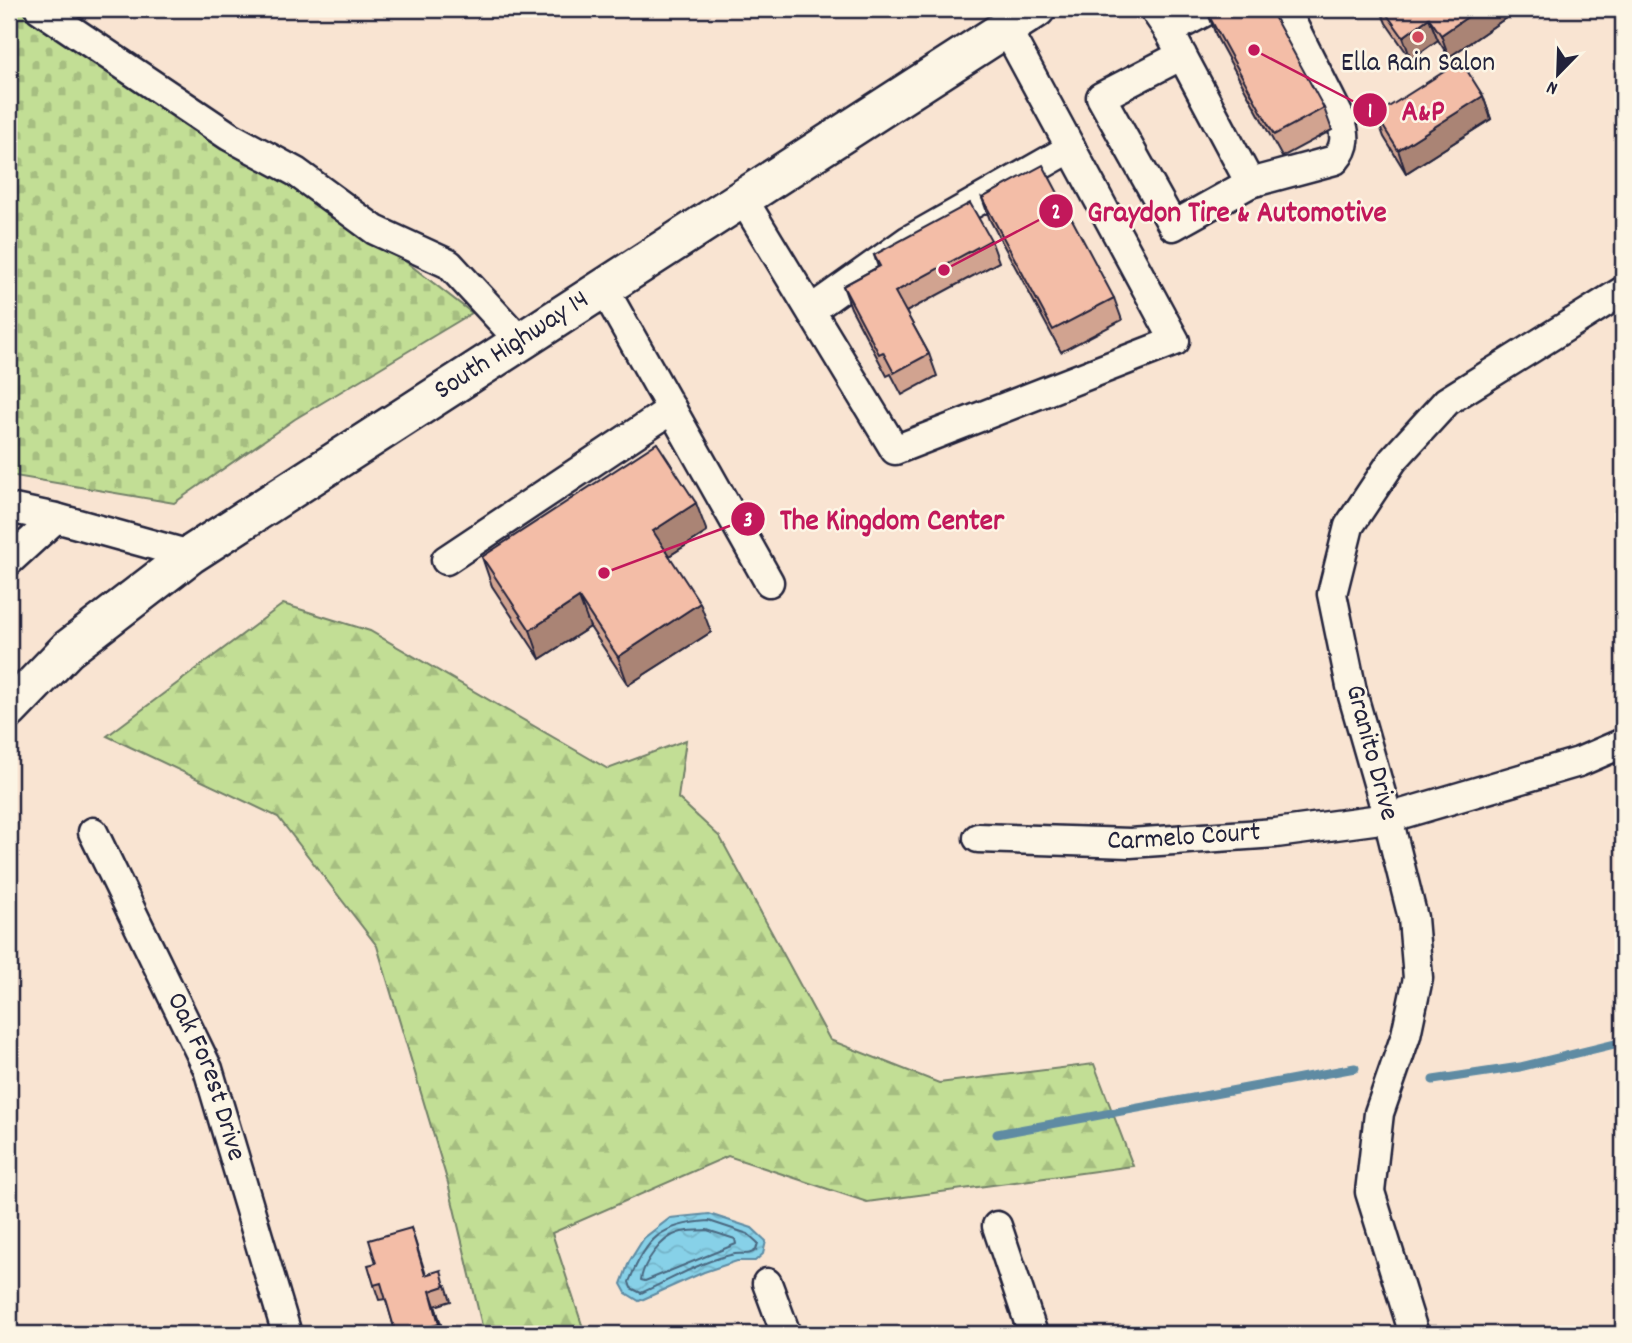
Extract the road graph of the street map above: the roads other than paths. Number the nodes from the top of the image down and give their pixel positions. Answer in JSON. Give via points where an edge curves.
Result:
{"nodes":[{"id":1,"x":40,"y":9,"type":"edge"},
{"id":2,"x":1210,"y":9,"type":"edge"},
{"id":3,"x":1285,"y":9,"type":"edge"},
{"id":4,"x":1021,"y":18,"type":"edge"},
{"id":5,"x":1168,"y":31,"type":"edge"},
{"id":6,"x":1071,"y":148,"type":"junction"},
{"id":7,"x":1250,"y":183,"type":"junction"},
{"id":8,"x":743,"y":200,"type":"junction"},
{"id":9,"x":604,"y":289,"type":"junction"},
{"id":10,"x":1623,"y":291,"type":"edge"},
{"id":11,"x":811,"y":310,"type":"junction"},
{"id":12,"x":521,"y":342,"type":"junction"},
{"id":13,"x":672,"y":409,"type":"junction"},
{"id":14,"x":9,"y":508,"type":"edge"},
{"id":15,"x":56,"y":518,"type":"junction"},
{"id":16,"x":190,"y":555,"type":"junction"},
{"id":17,"x":446,"y":560,"type":"dead end"},
{"id":18,"x":9,"y":561,"type":"edge"},
{"id":19,"x":769,"y":582,"type":"dead end"},
{"id":20,"x":9,"y":710,"type":"edge"},
{"id":21,"x":1623,"y":743,"type":"edge"},
{"id":22,"x":1388,"y":818,"type":"junction"},
{"id":23,"x":93,"y":832,"type":"dead end"},
{"id":24,"x":978,"y":838,"type":"dead end"},
{"id":25,"x":997,"y":1226,"type":"dead end"},
{"id":26,"x":767,"y":1283,"type":"dead end"},
{"id":27,"x":1030,"y":1333,"type":"edge"},
{"id":28,"x":287,"y":1334,"type":"edge"},
{"id":29,"x":786,"y":1334,"type":"edge"},
{"id":30,"x":1415,"y":1334,"type":"edge"}],
"edges":[{"from":1,"to":12,"type":"street","via":[[229,136],[296,172],[375,230],[449,264]]},
{"from":2,"to":5,"type":"street"},
{"from":3,"to":7,"type":"street","via":[[1340,118],[1346,134],[1343,150],[1335,160]]},
{"from":4,"to":6,"type":"street"},
{"from":4,"to":8,"type":"main road","name":"South Highway 14"},
{"from":5,"to":7,"type":"street"},
{"from":5,"to":7,"type":"street","via":[[1101,97],[1173,226]]},
{"from":6,"to":11,"type":"street","via":[[909,240]]},
{"from":6,"to":11,"type":"street","via":[[1175,341],[895,450]]},
{"from":8,"to":9,"type":"main road","name":"South Highway 14"},
{"from":8,"to":11,"type":"street"},
{"from":9,"to":12,"type":"main road","name":"South Highway 14"},
{"from":9,"to":13,"type":"street"},
{"from":10,"to":22,"type":"street","name":"Granito Drive","via":[[1447,401],[1393,460],[1349,526],[1332,594],[1353,696]]},
{"from":12,"to":16,"type":"main road","name":"South Highway 14"},
{"from":13,"to":17,"type":"street"},
{"from":13,"to":19,"type":"street"},
{"from":14,"to":15,"type":"street"},
{"from":15,"to":16,"type":"street"},
{"from":15,"to":18,"type":"street"},
{"from":16,"to":20,"type":"main road","name":"South Highway 14","via":[[68,649]]},
{"from":21,"to":22,"type":"street","name":"Carmelo Court","via":[[1579,762]]},
{"from":22,"to":24,"type":"street","name":"Carmelo Court","via":[[1276,833],[1130,843]]},
{"from":22,"to":30,"type":"street","name":"Granito Drive","via":[[1413,918],[1418,978],[1406,1035],[1379,1114],[1370,1192]]},
{"from":23,"to":28,"type":"street","name":"Oak Forest Drive","via":[[208,1069]]},
{"from":25,"to":27,"type":"street"},
{"from":26,"to":29,"type":"street"}]}
